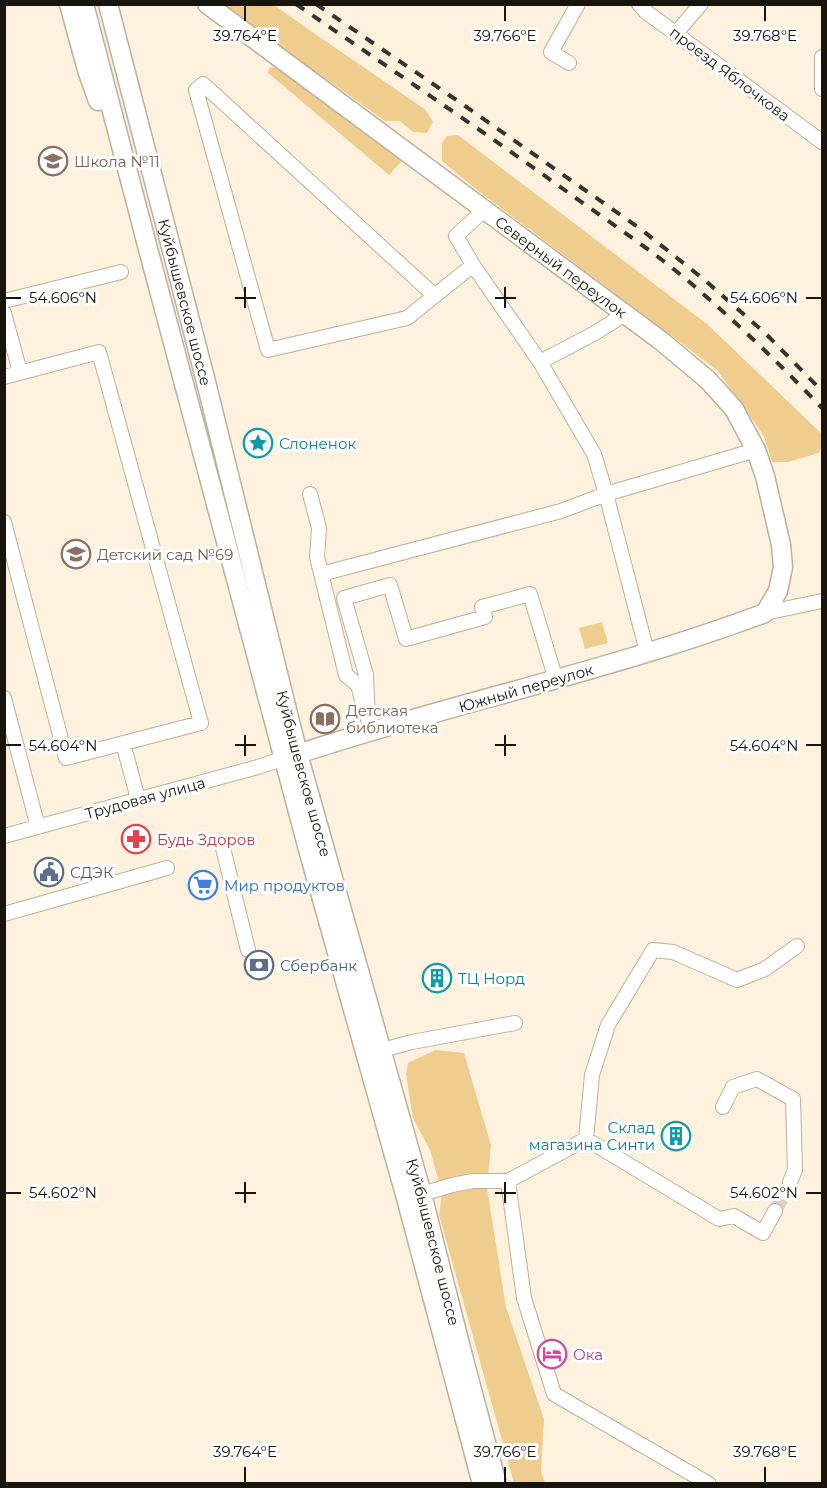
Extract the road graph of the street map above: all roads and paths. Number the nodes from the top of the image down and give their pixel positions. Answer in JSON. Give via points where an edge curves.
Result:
{"nodes":[{"id":1,"x":69,"y":4,"type":"edge"},
{"id":2,"x":84,"y":4,"type":"edge"},
{"id":3,"x":108,"y":4,"type":"edge"},
{"id":4,"x":207,"y":4,"type":"edge"},
{"id":5,"x":578,"y":4,"type":"edge"},
{"id":6,"x":639,"y":4,"type":"edge"},
{"id":7,"x":701,"y":4,"type":"edge"},
{"id":8,"x":676,"y":33,"type":"junction"},
{"id":9,"x":822,"y":57,"type":"edge"},
{"id":10,"x":569,"y":63,"type":"dead end"},
{"id":11,"x":822,"y":89,"type":"edge"},
{"id":12,"x":822,"y":142,"type":"edge"},
{"id":13,"x":484,"y":210,"type":"junction"},
{"id":14,"x":147,"y":245,"type":"junction"},
{"id":15,"x":473,"y":265,"type":"junction"},
{"id":16,"x":121,"y":272,"type":"dead end"},
{"id":17,"x":435,"y":296,"type":"junction"},
{"id":18,"x":4,"y":301,"type":"edge"},
{"id":19,"x":4,"y":313,"type":"edge"},
{"id":20,"x":625,"y":314,"type":"junction"},
{"id":21,"x":540,"y":362,"type":"junction"},
{"id":22,"x":20,"y":372,"type":"junction"},
{"id":23,"x":4,"y":377,"type":"edge"},
{"id":24,"x":756,"y":450,"type":"junction"},
{"id":25,"x":310,"y":494,"type":"dead end"},
{"id":26,"x":606,"y":494,"type":"junction"},
{"id":27,"x":4,"y":522,"type":"edge"},
{"id":28,"x":321,"y":574,"type":"junction"},
{"id":29,"x":822,"y":601,"type":"edge"},
{"id":30,"x":765,"y":613,"type":"junction"},
{"id":31,"x":647,"y":652,"type":"junction"},
{"id":32,"x":556,"y":680,"type":"junction"},
{"id":33,"x":4,"y":698,"type":"edge"},
{"id":34,"x":369,"y":725,"type":"junction"},
{"id":35,"x":123,"y":742,"type":"junction"},
{"id":36,"x":291,"y":756,"type":"junction"},
{"id":37,"x":138,"y":799,"type":"junction"},
{"id":38,"x":38,"y":827,"type":"junction"},
{"id":39,"x":4,"y":836,"type":"edge"},
{"id":40,"x":223,"y":848,"type":"dead end"},
{"id":41,"x":167,"y":868,"type":"dead end"},
{"id":42,"x":4,"y":914,"type":"edge"},
{"id":43,"x":797,"y":946,"type":"dead end"},
{"id":44,"x":248,"y":950,"type":"dead end"},
{"id":45,"x":515,"y":1023,"type":"dead end"},
{"id":46,"x":382,"y":1050,"type":"junction"},
{"id":47,"x":723,"y":1107,"type":"dead end"},
{"id":48,"x":586,"y":1139,"type":"junction"},
{"id":49,"x":508,"y":1181,"type":"junction"},
{"id":50,"x":790,"y":1182,"type":"tunnel mouth"},
{"id":51,"x":422,"y":1194,"type":"junction"},
{"id":52,"x":774,"y":1211,"type":"tunnel mouth"},
{"id":53,"x":482,"y":1484,"type":"edge"},
{"id":54,"x":497,"y":1484,"type":"edge"},
{"id":55,"x":709,"y":1484,"type":"edge"}],
"edges":[{"from":1,"to":14,"type":"main road","name":"Куйбышевское шоссе","via":[[87,70]]},
{"from":2,"to":14,"type":"main road","name":"Куйбышевское шоссе"},
{"from":3,"to":36,"type":"main road","name":"Куйбышевское шоссе","via":[[205,378]]},
{"from":4,"to":13,"type":"main road","name":"Северный переулок"},
{"from":5,"to":10,"type":"street","via":[[551,52]]},
{"from":6,"to":8,"type":"street","name":"проезд Яблочкова"},
{"from":7,"to":8,"type":"street"},
{"from":8,"to":12,"type":"street","name":"проезд Яблочкова"},
{"from":9,"to":11,"type":"street"},
{"from":13,"to":15,"type":"street","via":[[456,236]]},
{"from":13,"to":20,"type":"main road","name":"Северный переулок"},
{"from":14,"to":36,"type":"main road","name":"Куйбышевское шоссе"},
{"from":15,"to":17,"type":"street"},
{"from":15,"to":21,"type":"street"},
{"from":16,"to":18,"type":"street"},
{"from":17,"to":17,"type":"street","via":[[407,318],[270,357],[196,90],[203,84]]},
{"from":19,"to":22,"type":"street"},
{"from":20,"to":21,"type":"street"},
{"from":20,"to":24,"type":"main road","name":"Северный переулок","via":[[708,380],[734,409]]},
{"from":21,"to":26,"type":"street","via":[[594,454]]},
{"from":22,"to":23,"type":"street"},
{"from":22,"to":35,"type":"street","via":[[99,352],[201,723]]},
{"from":24,"to":26,"type":"street"},
{"from":24,"to":30,"type":"main road","name":"Северный переулок","via":[[783,567],[778,591]]},
{"from":25,"to":28,"type":"street","via":[[318,528]]},
{"from":26,"to":28,"type":"street","via":[[561,511]]},
{"from":26,"to":31,"type":"street"},
{"from":27,"to":35,"type":"street","via":[[66,758]]},
{"from":28,"to":34,"type":"street","via":[[346,675],[358,685]]},
{"from":29,"to":30,"type":"street"},
{"from":30,"to":31,"type":"main road","name":"Южный переулок"},
{"from":31,"to":32,"type":"main road","name":"Южный переулок"},
{"from":32,"to":34,"type":"main road","name":"Южный переулок"},
{"from":32,"to":34,"type":"street","via":[[530,594],[482,606],[485,617],[406,639],[390,585],[344,598],[366,675]]},
{"from":33,"to":38,"type":"street"},
{"from":34,"to":36,"type":"main road","name":"Южный переулок"},
{"from":35,"to":37,"type":"street"},
{"from":36,"to":37,"type":"street","name":"Трудовая улица"},
{"from":36,"to":46,"type":"main road","name":"Куйбышевское шоссе"},
{"from":36,"to":53,"type":"main road","name":"Куйбышевское шоссе","via":[[324,904]]},
{"from":37,"to":38,"type":"street","name":"Трудовая улица"},
{"from":38,"to":39,"type":"street","name":"Трудовая улица"},
{"from":40,"to":44,"type":"street"},
{"from":41,"to":42,"type":"street"},
{"from":43,"to":48,"type":"street","via":[[765,969],[737,980],[673,952],[653,950],[608,1024],[592,1075]]},
{"from":45,"to":46,"type":"street"},
{"from":46,"to":51,"type":"main road","name":"Куйбышевское шоссе"},
{"from":47,"to":50,"type":"street","via":[[733,1086],[757,1079],[793,1099],[795,1170]]},
{"from":48,"to":49,"type":"street"},
{"from":48,"to":52,"type":"street","via":[[719,1219],[734,1216],[763,1233]]},
{"from":49,"to":51,"type":"street","via":[[473,1181]]},
{"from":49,"to":55,"type":"street","via":[[524,1298],[554,1394]]},
{"from":51,"to":54,"type":"main road","name":"Куйбышевское шоссе"}]}
